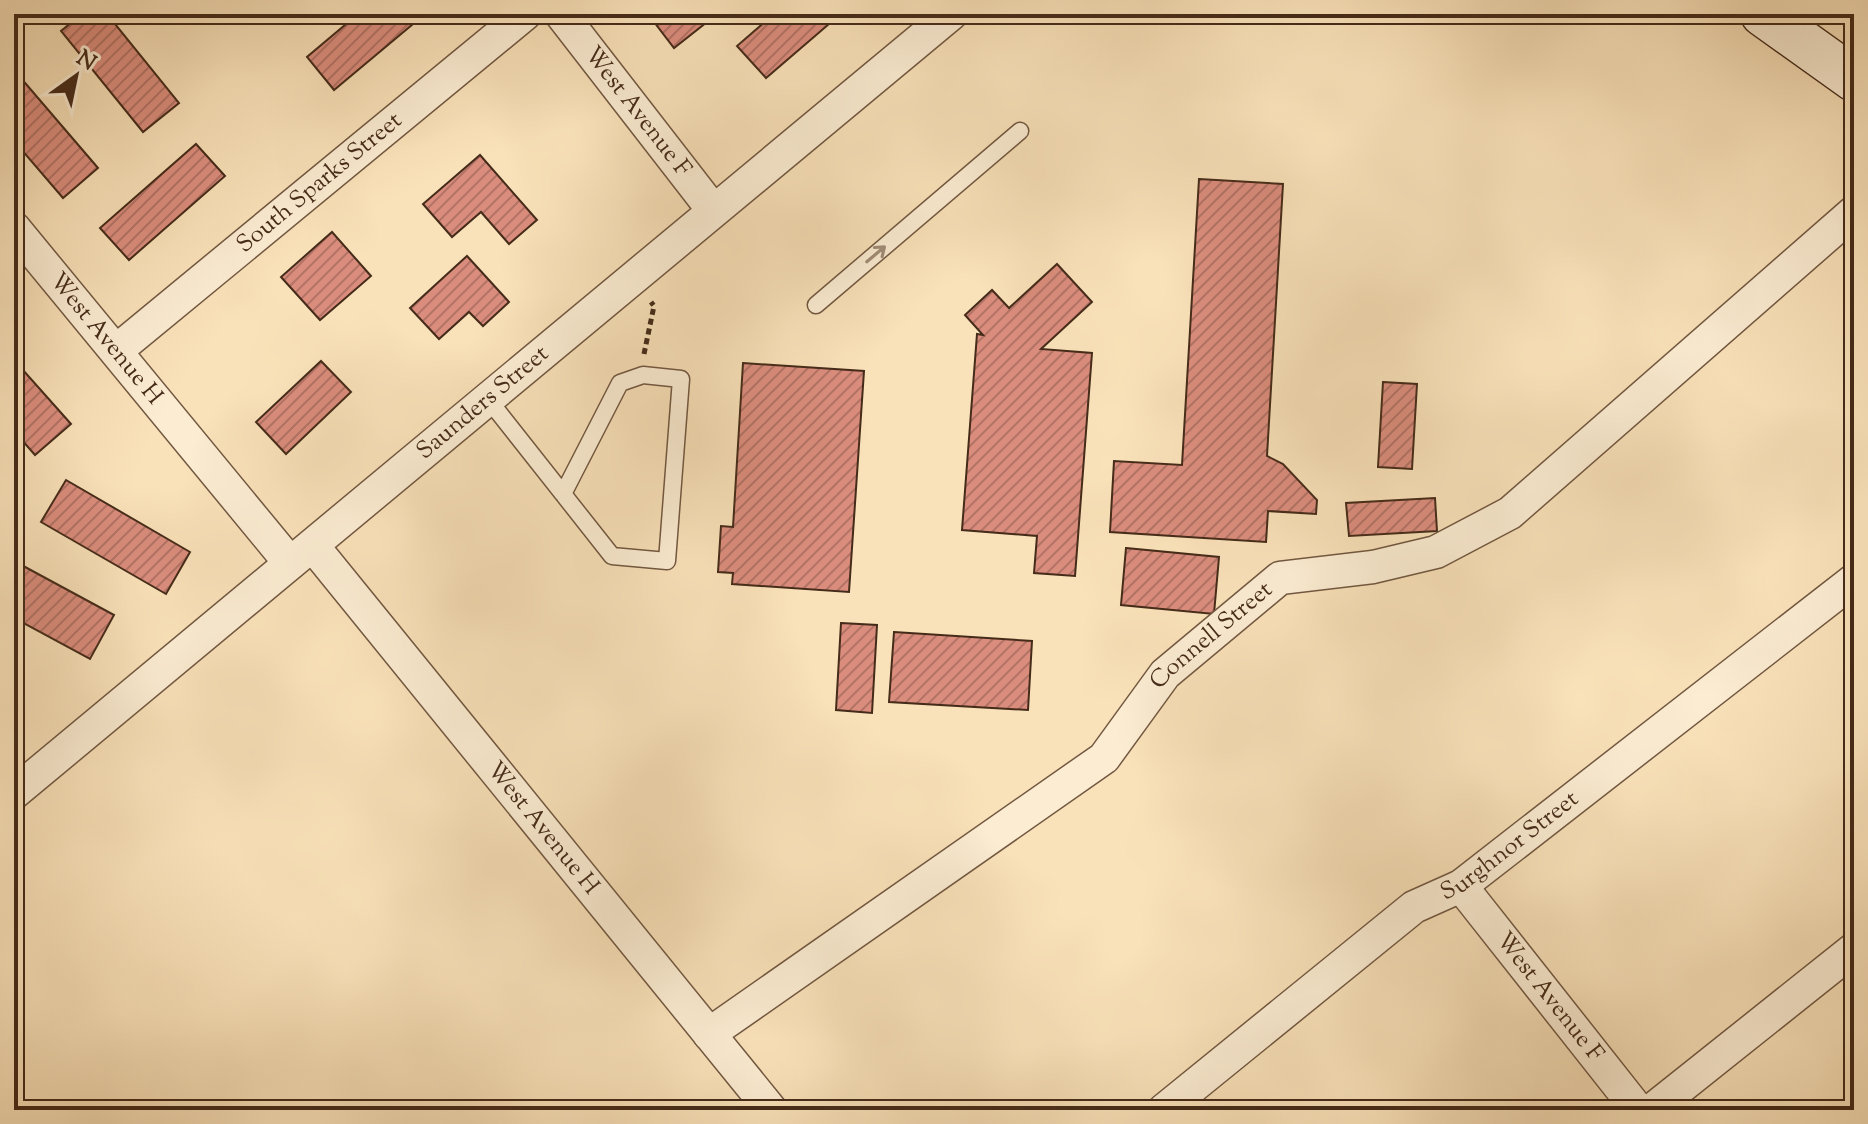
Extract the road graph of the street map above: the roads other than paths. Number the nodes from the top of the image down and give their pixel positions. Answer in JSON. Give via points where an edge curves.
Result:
{"nodes":[{"id":1,"x":525,"y":14,"type":"edge"},
{"id":2,"x":561,"y":14,"type":"edge"},
{"id":3,"x":951,"y":14,"type":"edge"},
{"id":4,"x":1763,"y":14,"type":"edge"},
{"id":5,"x":1854,"y":79,"type":"edge"},
{"id":6,"x":1020,"y":131,"type":"dead end"},
{"id":7,"x":713,"y":210,"type":"junction"},
{"id":8,"x":1854,"y":212,"type":"edge"},
{"id":9,"x":14,"y":228,"type":"edge"},
{"id":10,"x":816,"y":305,"type":"dead end"},
{"id":11,"x":116,"y":351,"type":"junction"},
{"id":12,"x":488,"y":399,"type":"junction"},
{"id":13,"x":563,"y":494,"type":"junction"},
{"id":14,"x":301,"y":555,"type":"junction"},
{"id":15,"x":1854,"y":580,"type":"edge"},
{"id":16,"x":14,"y":793,"type":"edge"},
{"id":17,"x":1461,"y":886,"type":"junction"},
{"id":18,"x":1854,"y":949,"type":"edge"},
{"id":19,"x":709,"y":1034,"type":"junction"},
{"id":20,"x":758,"y":1105,"type":"edge"},
{"id":21,"x":1164,"y":1110,"type":"edge"},
{"id":22,"x":1638,"y":1110,"type":"edge"},
{"id":23,"x":1652,"y":1110,"type":"edge"}],
"edges":[{"from":1,"to":11,"type":"street","name":"South Sparks Street"},
{"from":2,"to":7,"type":"street","name":"West Avenue F"},
{"from":3,"to":7,"type":"street","name":"Saunders Street"},
{"from":4,"to":5,"type":"street"},
{"from":10,"to":6,"type":"lane","one_way":true},
{"from":7,"to":12,"type":"street","name":"Saunders Street"},
{"from":8,"to":19,"type":"street","name":"Connell Street","via":[[1510,513],[1436,552],[1373,567],[1280,578],[1165,674],[1104,758]]},
{"from":9,"to":11,"type":"street","name":"West Avenue H"},
{"from":11,"to":14,"type":"street","name":"West Avenue H"},
{"from":12,"to":13,"type":"lane"},
{"from":12,"to":14,"type":"street","name":"Saunders Street"},
{"from":13,"to":13,"type":"lane","via":[[612,556],[667,561],[681,379],[643,375],[620,383]]},
{"from":14,"to":16,"type":"street","name":"Saunders Street"},
{"from":14,"to":19,"type":"street","name":"West Avenue H"},
{"from":15,"to":17,"type":"street","name":"Surghnor Street"},
{"from":17,"to":21,"type":"street","name":"Surghnor Street","via":[[1414,907]]},
{"from":17,"to":22,"type":"street","name":"West Avenue F"},
{"from":18,"to":23,"type":"street"},
{"from":19,"to":20,"type":"street","name":"West Avenue H"}]}
